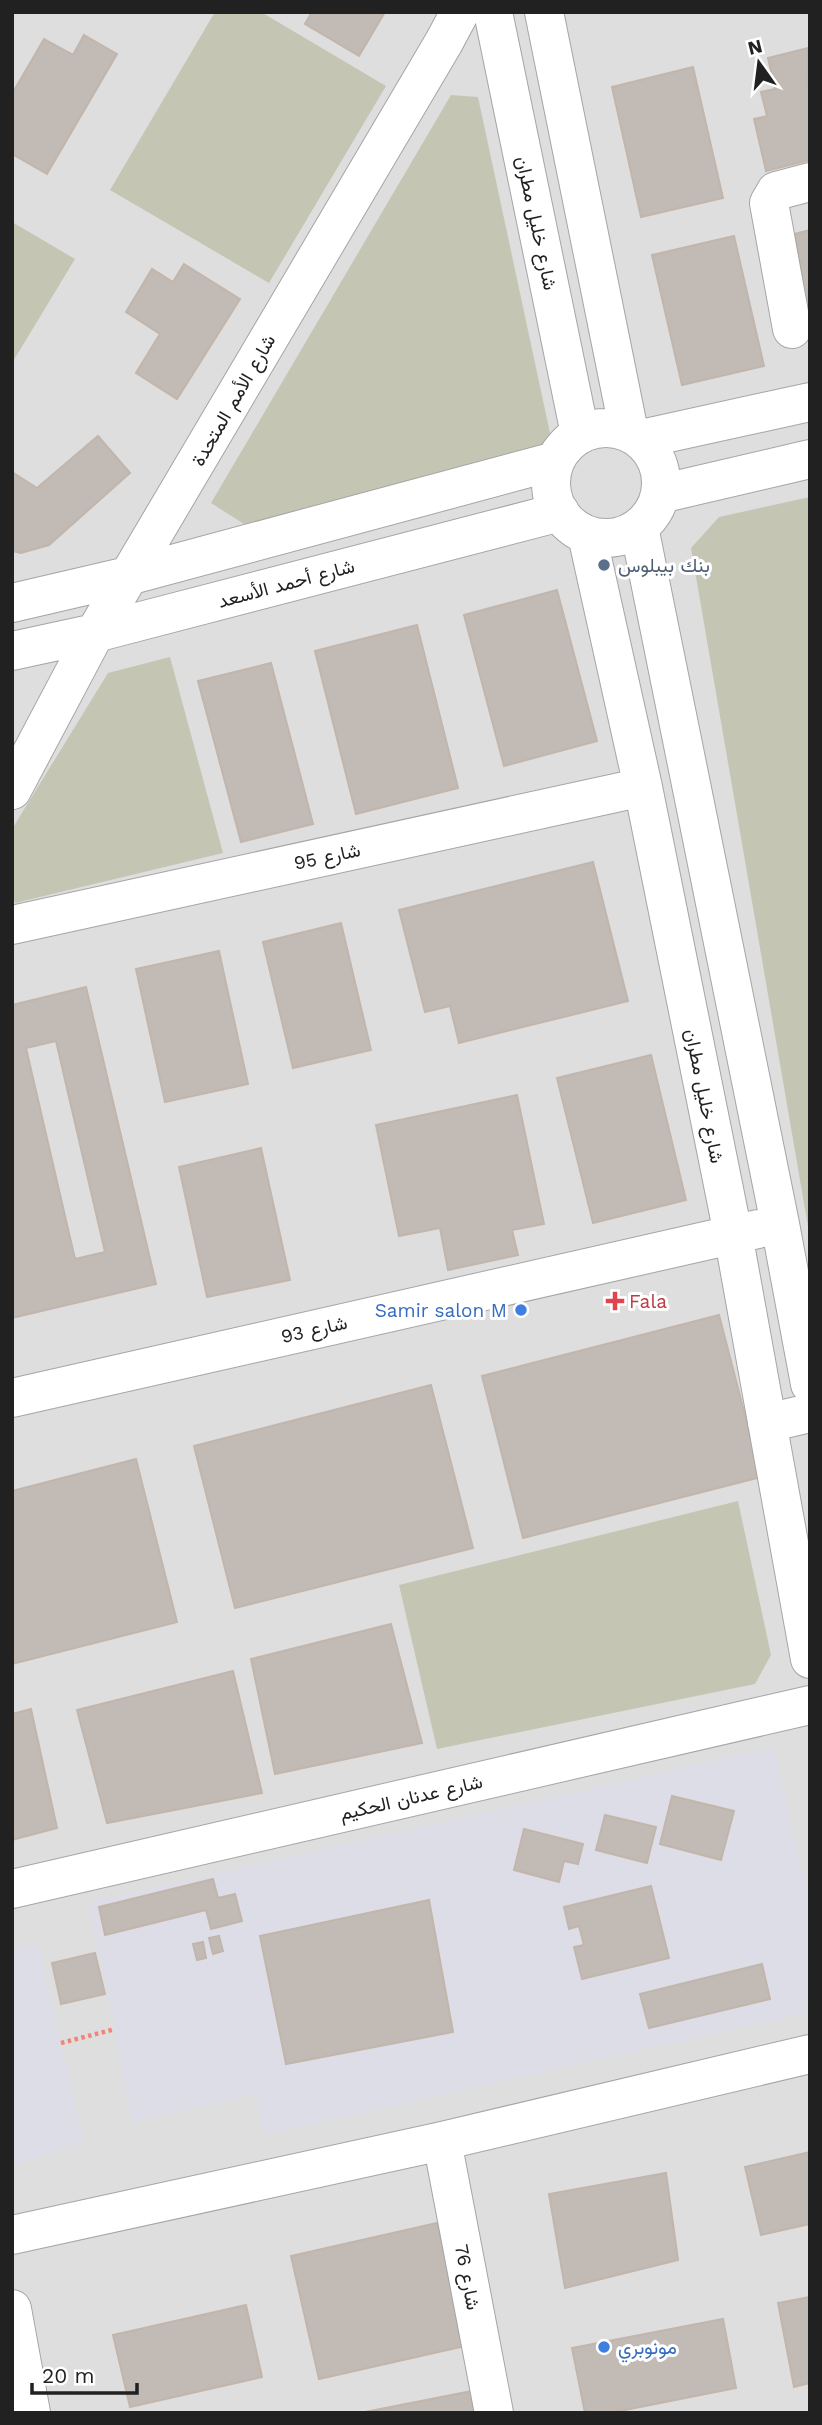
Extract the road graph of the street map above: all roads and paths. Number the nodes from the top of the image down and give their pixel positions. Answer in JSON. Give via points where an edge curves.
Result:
{"nodes":[{"id":1,"x":553,"y":14,"type":"edge"},
{"id":2,"x":495,"y":23,"type":"edge"},
{"id":3,"x":452,"y":27,"type":"edge"},
{"id":4,"x":810,"y":182,"type":"edge"},
{"id":5,"x":793,"y":329,"type":"dead end"},
{"id":6,"x":810,"y":402,"type":"edge"},
{"id":7,"x":635,"y":436,"type":"junction"},
{"id":8,"x":568,"y":447,"type":"junction"},
{"id":9,"x":810,"y":459,"type":"edge"},
{"id":10,"x":660,"y":495,"type":"junction"},
{"id":11,"x":573,"y":524,"type":"junction"},
{"id":12,"x":639,"y":527,"type":"junction"},
{"id":13,"x":128,"y":576,"type":"junction"},
{"id":14,"x":12,"y":603,"type":"edge"},
{"id":15,"x":95,"y":633,"type":"junction"},
{"id":16,"x":12,"y":652,"type":"edge"},
{"id":17,"x":643,"y":787,"type":"junction"},
{"id":18,"x":12,"y":790,"type":"edge"},
{"id":19,"x":12,"y":925,"type":"edge"},
{"id":20,"x":780,"y":1224,"type":"junction"},
{"id":21,"x":733,"y":1234,"type":"junction"},
{"id":22,"x":810,"y":1384,"type":"edge"},
{"id":23,"x":12,"y":1398,"type":"edge"},
{"id":24,"x":810,"y":1413,"type":"edge"},
{"id":25,"x":767,"y":1423,"type":"junction"},
{"id":26,"x":810,"y":1659,"type":"edge"},
{"id":27,"x":810,"y":1705,"type":"edge"},
{"id":28,"x":12,"y":1889,"type":"edge"},
{"id":29,"x":115,"y":2029,"type":"dead end"},
{"id":30,"x":61,"y":2043,"type":"dead end"},
{"id":31,"x":810,"y":2054,"type":"edge"},
{"id":32,"x":442,"y":2141,"type":"junction"},
{"id":33,"x":12,"y":2235,"type":"edge"},
{"id":34,"x":12,"y":2309,"type":"edge"},
{"id":35,"x":31,"y":2413,"type":"edge"},
{"id":36,"x":494,"y":2413,"type":"edge"}],
"edges":[{"from":1,"to":2,"type":"street"},
{"from":1,"to":7,"type":"street"},
{"from":2,"to":3,"type":"street"},
{"from":2,"to":8,"type":"street","name":"شارع خليل مطران"},
{"from":3,"to":13,"type":"street","name":"شارع الأمم المتحدة"},
{"from":4,"to":5,"type":"street","via":[[776,191],[769,203]]},
{"from":6,"to":7,"type":"street"},
{"from":7,"to":8,"type":"street","via":[[595,428]]},
{"from":7,"to":10,"type":"street","via":[[659,464]]},
{"from":8,"to":11,"type":"street","via":[[551,488]]},
{"from":8,"to":13,"type":"street"},
{"from":9,"to":10,"type":"street"},
{"from":10,"to":12,"type":"street"},
{"from":11,"to":12,"type":"street","via":[[614,537]]},
{"from":11,"to":15,"type":"street","name":"شارع أحمد الأسعد"},
{"from":11,"to":17,"type":"street","name":"شارع خليل مطران"},
{"from":12,"to":20,"type":"street"},
{"from":13,"to":14,"type":"street"},
{"from":13,"to":15,"type":"street","name":"شارع الأمم المتحدة"},
{"from":15,"to":16,"type":"street","name":"شارع أحمد الأسعد"},
{"from":15,"to":18,"type":"street","name":"شارع الأمم المتحدة"},
{"from":17,"to":19,"type":"street","name":"شارع 95"},
{"from":17,"to":21,"type":"street","name":"شارع خليل مطران"},
{"from":20,"to":21,"type":"street","name":"شارع 93"},
{"from":20,"to":22,"type":"street"},
{"from":21,"to":23,"type":"street","name":"شارع 93"},
{"from":21,"to":25,"type":"street","name":"شارع خليل مطران"},
{"from":24,"to":25,"type":"street"},
{"from":25,"to":26,"type":"street","name":"شارع خليل مطران"},
{"from":27,"to":28,"type":"street","name":"شارع عدنان الحكيم"},
{"from":29,"to":30,"type":"path"},
{"from":31,"to":32,"type":"street"},
{"from":32,"to":33,"type":"street"},
{"from":32,"to":36,"type":"street","name":"شارع 76"},
{"from":34,"to":35,"type":"street"}]}
